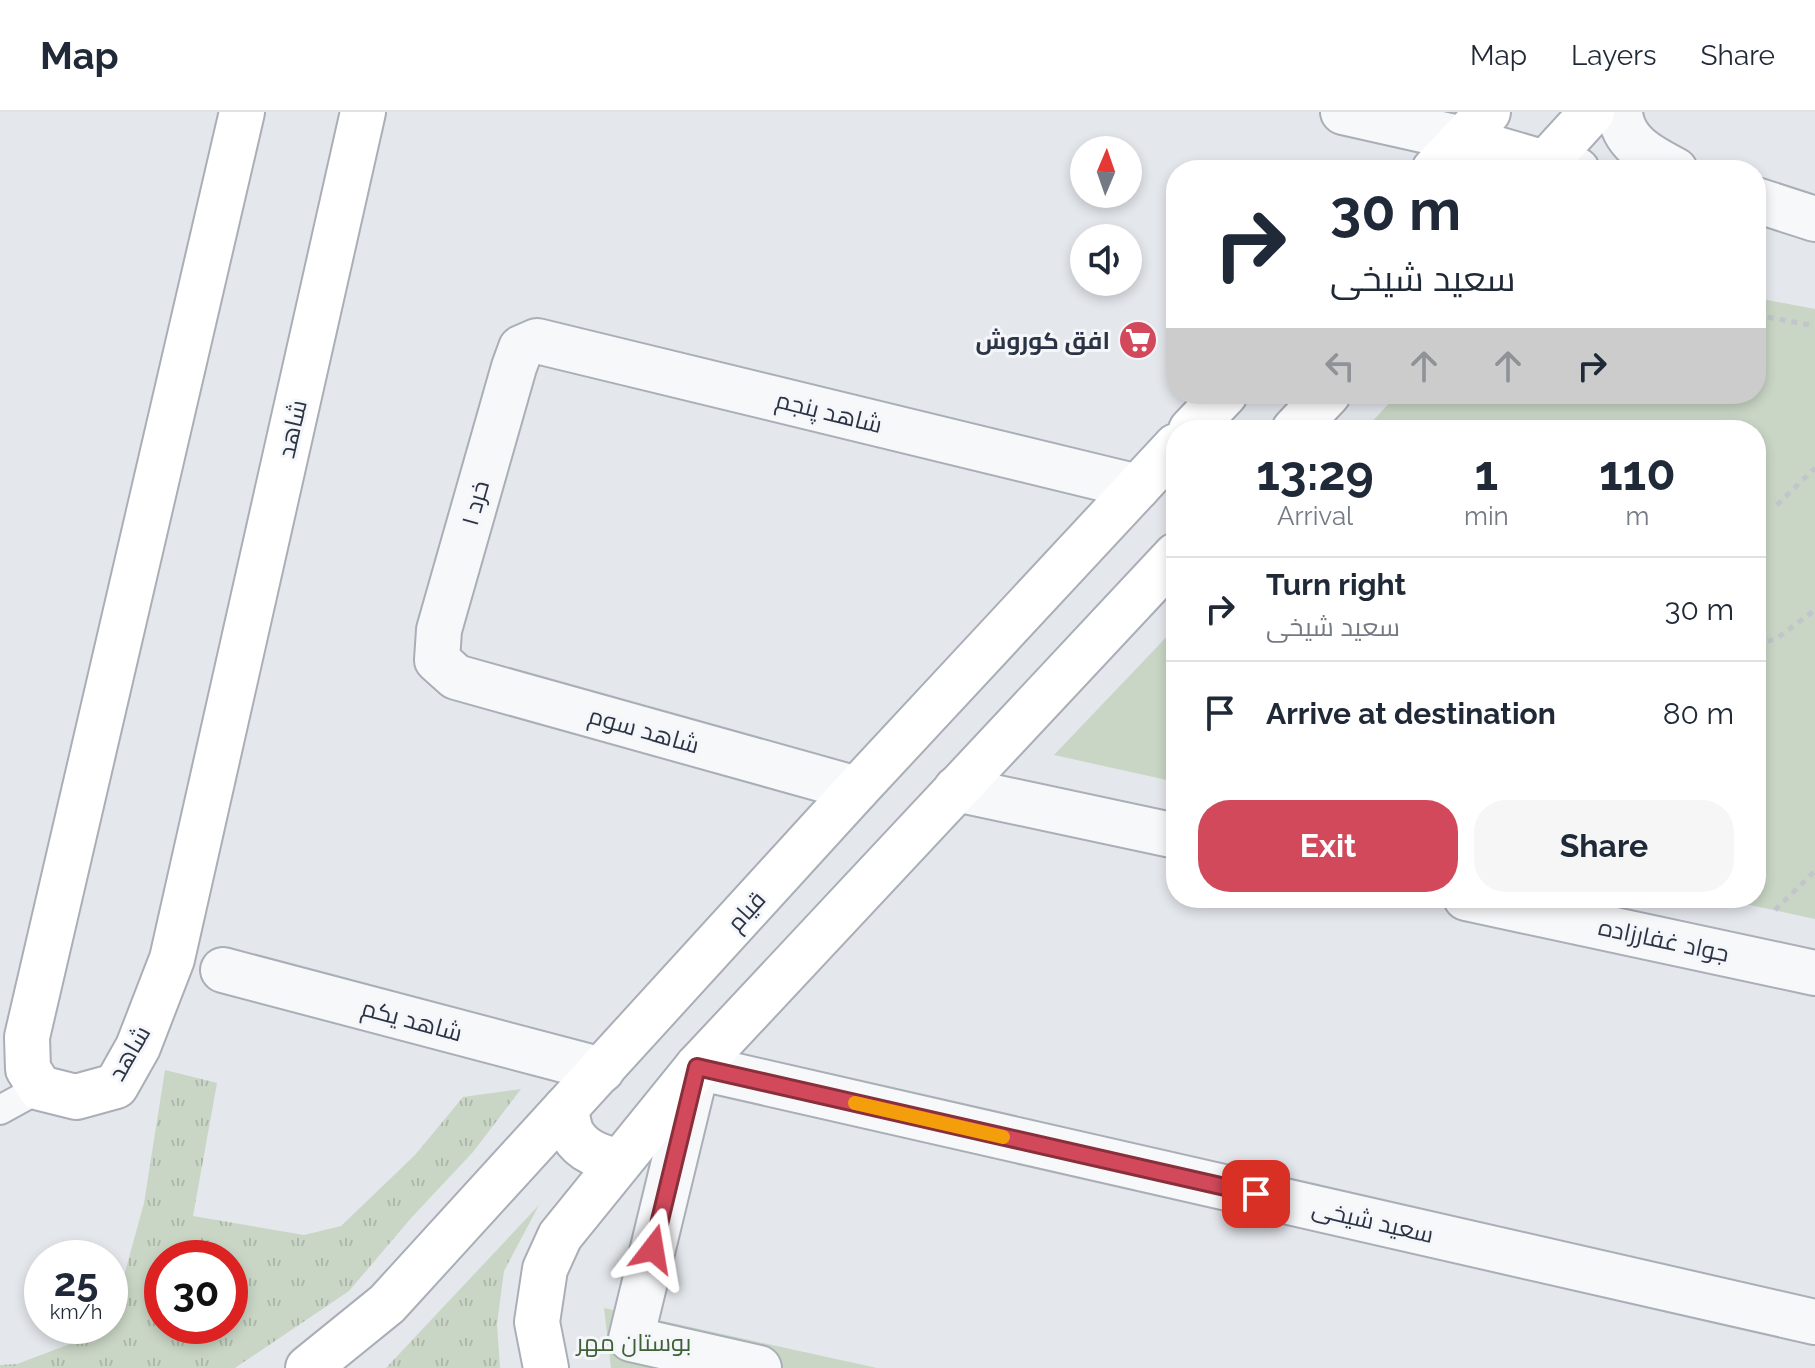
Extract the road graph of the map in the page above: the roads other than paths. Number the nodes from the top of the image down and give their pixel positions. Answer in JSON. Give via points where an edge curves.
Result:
{"nodes":[{"id":1,"x":242,"y":112,"type":"edge"},
{"id":2,"x":363,"y":112,"type":"edge"},
{"id":3,"x":1343,"y":112,"type":"edge"},
{"id":4,"x":1592,"y":112,"type":"edge"},
{"id":5,"x":1620,"y":112,"type":"edge"},
{"id":6,"x":1462,"y":140,"type":"edge"},
{"id":7,"x":1528,"y":160,"type":"edge"},
{"id":8,"x":1559,"y":160,"type":"edge"},
{"id":9,"x":1655,"y":160,"type":"edge"},
{"id":10,"x":1766,"y":203,"type":"edge"},
{"id":11,"x":1766,"y":210,"type":"edge"},
{"id":12,"x":1815,"y":220,"type":"edge"},
{"id":13,"x":521,"y":348,"type":"joint"},
{"id":14,"x":1216,"y":404,"type":"edge"},
{"id":15,"x":1319,"y":404,"type":"edge"},
{"id":16,"x":1200,"y":420,"type":"edge"},
{"id":17,"x":1303,"y":420,"type":"edge"},
{"id":18,"x":1166,"y":457,"type":"edge"},
{"id":19,"x":1138,"y":487,"type":"junction"},
{"id":20,"x":1166,"y":566,"type":"edge"},
{"id":21,"x":437,"y":660,"type":"joint"},
{"id":22,"x":857,"y":789,"type":"junction"},
{"id":23,"x":956,"y":789,"type":"junction"},
{"id":24,"x":1166,"y":834,"type":"edge"},
{"id":25,"x":1513,"y":908,"type":"edge"},
{"id":26,"x":223,"y":970,"type":"dead end"},
{"id":27,"x":1815,"y":973,"type":"edge"},
{"id":28,"x":697,"y":1067,"type":"junction"},
{"id":29,"x":602,"y":1070,"type":"junction"},
{"id":30,"x":40,"y":1088,"type":"junction"},
{"id":31,"x":565,"y":1109,"type":"junction"},
{"id":32,"x":0,"y":1110,"type":"edge"},
{"id":33,"x":619,"y":1162,"type":"junction"},
{"id":34,"x":1815,"y":1322,"type":"edge"},
{"id":35,"x":308,"y":1368,"type":"edge"},
{"id":36,"x":546,"y":1368,"type":"edge"},
{"id":37,"x":759,"y":1368,"type":"edge"}],
"edges":[{"from":1,"to":30,"type":"street","via":[[27,1037],[28,1069]]},
{"from":2,"to":30,"type":"street","name":"شاهد","via":[[172,959],[138,1047],[116,1086],[76,1097]]},
{"from":3,"to":6,"type":"street"},
{"from":4,"to":8,"type":"street"},
{"from":5,"to":9,"type":"street","via":[[1628,139]]},
{"from":6,"to":7,"type":"street"},
{"from":10,"to":12,"type":"street"},
{"from":11,"to":12,"type":"street"},
{"from":13,"to":19,"type":"street","name":"شاهد پنجم","via":[[537,341]]},
{"from":13,"to":21,"type":"street","name":"خرد ۱","via":[[439,630]]},
{"from":14,"to":16,"type":"street"},
{"from":15,"to":17,"type":"street"},
{"from":18,"to":19,"type":"street","name":"قیام"},
{"from":19,"to":22,"type":"street","name":"قیام"},
{"from":20,"to":23,"type":"street"},
{"from":21,"to":22,"type":"street","name":"شاهد سوم","via":[[456,677]]},
{"from":22,"to":29,"type":"street","name":"قیام"},
{"from":23,"to":24,"type":"street"},
{"from":23,"to":28,"type":"street"},
{"from":25,"to":27,"type":"street","name":"جواد غفارزاده"},
{"from":26,"to":29,"type":"street","name":"شاهد یکم"},
{"from":28,"to":33,"type":"street"},
{"from":28,"to":34,"type":"street","name":"سعید شیخی"},
{"from":28,"to":37,"type":"street","via":[[631,1339]]},
{"from":29,"to":31,"type":"street","name":"قیام"},
{"from":30,"to":32,"type":"lane"},
{"from":31,"to":33,"type":"street","via":[[572,1134],[584,1147]]},
{"from":31,"to":35,"type":"street","name":"قیام","via":[[387,1304]]},
{"from":33,"to":36,"type":"street","via":[[560,1236],[545,1269],[537,1322]]}]}
